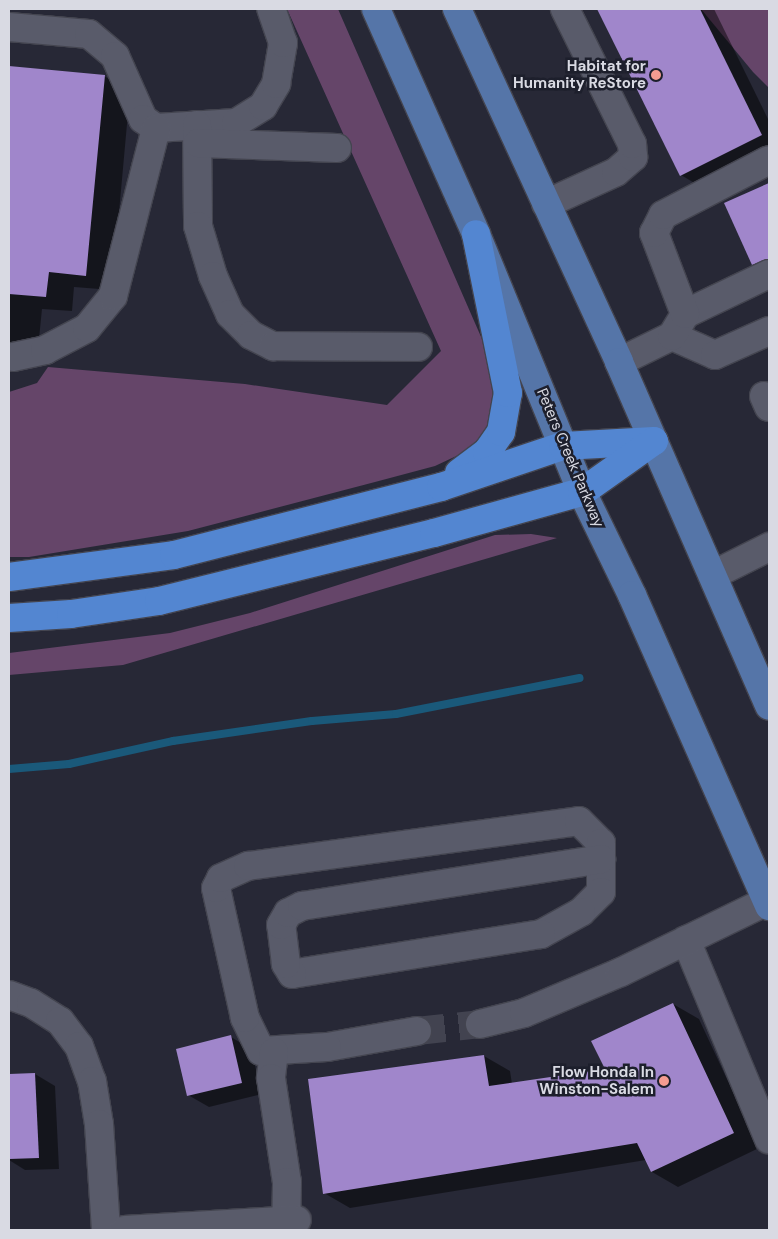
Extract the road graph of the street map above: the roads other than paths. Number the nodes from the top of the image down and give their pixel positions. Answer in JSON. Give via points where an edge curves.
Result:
{"nodes":[{"id":1,"x":271,"y":9,"type":"edge"},
{"id":2,"x":376,"y":9,"type":"edge"},
{"id":3,"x":565,"y":9,"type":"edge"},
{"id":4,"x":465,"y":11,"type":"edge"},
{"id":5,"x":9,"y":27,"type":"edge"},
{"id":6,"x":150,"y":123,"type":"junction"},
{"id":7,"x":198,"y":134,"type":"junction"},
{"id":8,"x":337,"y":148,"type":"dead end"},
{"id":9,"x":769,"y":160,"type":"edge"},
{"id":10,"x":546,"y":204,"type":"junction"},
{"id":11,"x":476,"y":234,"type":"junction"},
{"id":12,"x":769,"y":274,"type":"edge"},
{"id":13,"x":678,"y":325,"type":"junction"},
{"id":14,"x":769,"y":331,"type":"edge"},
{"id":15,"x":418,"y":347,"type":"dead end"},
{"id":16,"x":12,"y":357,"type":"dead end"},
{"id":17,"x":619,"y":362,"type":"junction"},
{"id":18,"x":654,"y":441,"type":"junction"},
{"id":19,"x":563,"y":446,"type":"junction"},
{"id":20,"x":441,"y":487,"type":"junction"},
{"id":21,"x":582,"y":492,"type":"junction"},
{"id":22,"x":769,"y":547,"type":"edge"},
{"id":23,"x":713,"y":575,"type":"junction"},
{"id":24,"x":9,"y":577,"type":"edge"},
{"id":25,"x":11,"y":618,"type":"edge"},
{"id":26,"x":769,"y":706,"type":"edge"},
{"id":27,"x":601,"y":859,"type":"junction"},
{"id":28,"x":768,"y":904,"type":"edge"},
{"id":29,"x":686,"y":940,"type":"junction"},
{"id":30,"x":9,"y":995,"type":"edge"},
{"id":31,"x":480,"y":1024,"type":"tunnel mouth"},
{"id":32,"x":417,"y":1031,"type":"tunnel mouth"},
{"id":33,"x":274,"y":1052,"type":"junction"},
{"id":34,"x":769,"y":1140,"type":"edge"},
{"id":35,"x":106,"y":1230,"type":"edge"},
{"id":36,"x":125,"y":1230,"type":"edge"}],
"edges":[{"from":1,"to":7,"type":"lane","via":[[282,43],[282,62],[276,84],[263,106],[236,123]]},
{"from":2,"to":11,"type":"main road","name":"Peters Creek Parkway"},
{"from":3,"to":10,"type":"lane","via":[[632,144],[633,157],[616,172]]},
{"from":4,"to":10,"type":"main road"},
{"from":5,"to":6,"type":"lane","via":[[89,34],[115,56]]},
{"from":6,"to":7,"type":"lane"},
{"from":6,"to":16,"type":"lane","via":[[113,296],[88,328],[45,350]]},
{"from":7,"to":8,"type":"lane"},
{"from":7,"to":15,"type":"lane","via":[[198,226],[213,276],[230,314],[251,335],[274,346]]},
{"from":9,"to":13,"type":"lane","via":[[663,215],[654,233]]},
{"from":10,"to":17,"type":"main road"},
{"from":11,"to":19,"type":"main road","name":"Peters Creek Parkway"},
{"from":11,"to":20,"type":"highway","via":[[508,393],[506,413],[501,432],[487,452]]},
{"from":12,"to":13,"type":"lane"},
{"from":13,"to":14,"type":"lane","via":[[715,355]]},
{"from":13,"to":17,"type":"lane"},
{"from":17,"to":18,"type":"main road"},
{"from":18,"to":19,"type":"highway"},
{"from":18,"to":21,"type":"highway"},
{"from":18,"to":23,"type":"main road"},
{"from":19,"to":20,"type":"highway"},
{"from":19,"to":21,"type":"main road","name":"Peters Creek Parkway"},
{"from":20,"to":24,"type":"highway","via":[[174,555]]},
{"from":21,"to":25,"type":"highway","via":[[380,548],[159,601]]},
{"from":21,"to":28,"type":"main road","name":"Peters Creek Parkway","via":[[632,595]]},
{"from":22,"to":23,"type":"lane"},
{"from":23,"to":26,"type":"main road"},
{"from":27,"to":27,"type":"lane","via":[[601,892],[581,912],[541,934],[292,974],[286,964],[281,925],[288,913],[302,906]]},
{"from":27,"to":33,"type":"lane","via":[[601,843],[579,821],[248,866],[221,878],[216,888],[245,1018],[261,1051]]},
{"from":28,"to":29,"type":"lane"},
{"from":29,"to":31,"type":"lane","via":[[524,1013]]},
{"from":29,"to":34,"type":"lane"},
{"from":30,"to":35,"type":"lane","via":[[31,1003],[60,1021],[80,1046],[92,1081],[99,1124]]},
{"from":32,"to":33,"type":"lane","via":[[327,1047]]},
{"from":33,"to":36,"type":"lane","via":[[271,1078],[292,1220]]}]}
